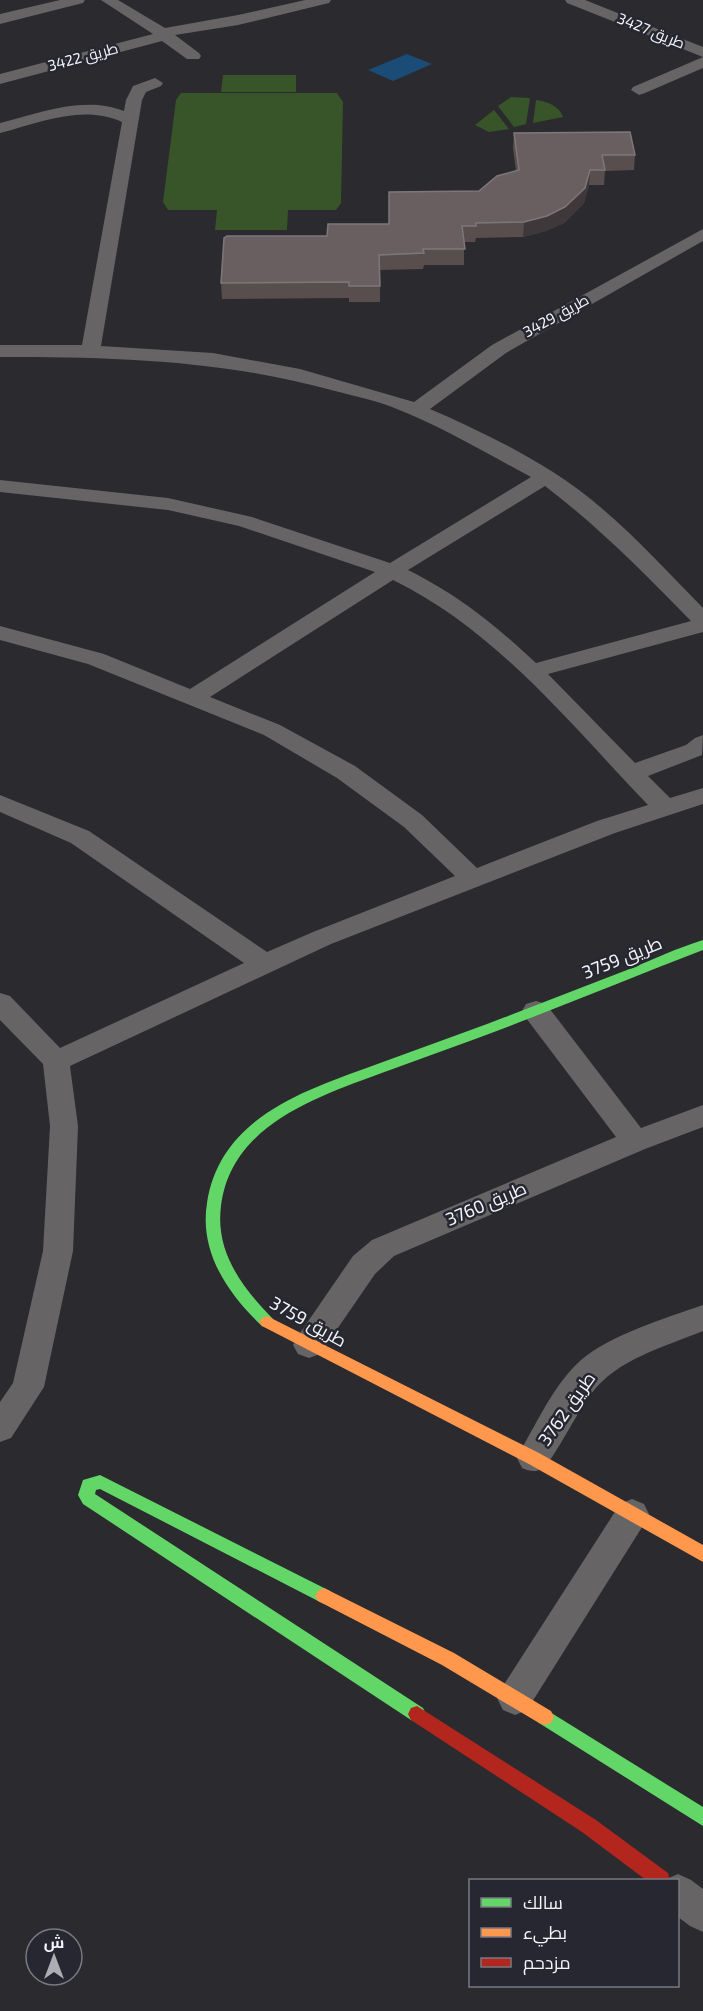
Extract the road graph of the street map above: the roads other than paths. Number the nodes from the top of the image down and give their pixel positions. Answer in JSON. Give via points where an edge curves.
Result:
{"nodes":[{"id":1,"x":78,"y":0,"type":"edge"},
{"id":2,"x":108,"y":0,"type":"edge"},
{"id":3,"x":324,"y":0,"type":"edge"},
{"id":4,"x":572,"y":0,"type":"edge"},
{"id":5,"x":616,"y":3,"type":"dead end"},
{"id":6,"x":599,"y":10,"type":"junction"},
{"id":7,"x":0,"y":19,"type":"edge"},
{"id":8,"x":164,"y":34,"type":"junction"},
{"id":9,"x":703,"y":52,"type":"edge"},
{"id":10,"x":193,"y":56,"type":"dead end"},
{"id":11,"x":703,"y":62,"type":"edge"},
{"id":12,"x":0,"y":79,"type":"edge"},
{"id":13,"x":155,"y":82,"type":"dead end"},
{"id":14,"x":639,"y":90,"type":"dead end"},
{"id":15,"x":130,"y":120,"type":"junction"},
{"id":16,"x":0,"y":128,"type":"edge"},
{"id":17,"x":703,"y":234,"type":"edge"},
{"id":18,"x":0,"y":351,"type":"edge"},
{"id":19,"x":91,"y":351,"type":"junction"},
{"id":20,"x":416,"y":410,"type":"junction"},
{"id":21,"x":546,"y":477,"type":"junction"},
{"id":22,"x":0,"y":486,"type":"edge"},
{"id":23,"x":392,"y":571,"type":"junction"},
{"id":24,"x":703,"y":623,"type":"edge"},
{"id":25,"x":0,"y":633,"type":"edge"},
{"id":26,"x":532,"y":671,"type":"junction"},
{"id":27,"x":193,"y":697,"type":"junction"},
{"id":28,"x":703,"y":743,"type":"edge"},
{"id":29,"x":631,"y":773,"type":"junction"},
{"id":30,"x":703,"y":796,"type":"edge"},
{"id":31,"x":0,"y":803,"type":"edge"},
{"id":32,"x":665,"y":808,"type":"junction"},
{"id":33,"x":473,"y":879,"type":"junction"},
{"id":34,"x":703,"y":945,"type":"edge"},
{"id":35,"x":265,"y":964,"type":"junction"},
{"id":36,"x":0,"y":1003,"type":"edge"},
{"id":37,"x":536,"y":1011,"type":"junction"},
{"id":38,"x":56,"y":1061,"type":"junction"},
{"id":39,"x":703,"y":1116,"type":"edge"},
{"id":40,"x":635,"y":1142,"type":"junction"},
{"id":41,"x":703,"y":1318,"type":"edge"},
{"id":42,"x":309,"y":1345,"type":"junction"},
{"id":43,"x":0,"y":1428,"type":"edge"},
{"id":44,"x":533,"y":1458,"type":"junction"},
{"id":45,"x":632,"y":1514,"type":"junction"},
{"id":46,"x":703,"y":1554,"type":"edge"},
{"id":47,"x":515,"y":1698,"type":"junction"},
{"id":48,"x":703,"y":1816,"type":"edge"},
{"id":49,"x":658,"y":1879,"type":"edge"},
{"id":50,"x":679,"y":1894,"type":"edge"},
{"id":51,"x":703,"y":1913,"type":"edge"}],
"edges":[{"from":1,"to":7,"type":"street"},
{"from":2,"to":8,"type":"street"},
{"from":3,"to":8,"type":"street","name":"طريق 3422"},
{"from":4,"to":6,"type":"street","name":"طريق 3427"},
{"from":5,"to":6,"type":"street","name":"طريق 3427"},
{"from":6,"to":9,"type":"street","name":"طريق 3427"},
{"from":8,"to":10,"type":"street"},
{"from":8,"to":12,"type":"street","name":"طريق 3422"},
{"from":11,"to":14,"type":"street","name":"طريق 3427"},
{"from":13,"to":15,"type":"street","via":[[139,89]]},
{"from":15,"to":16,"type":"street","via":[[111,111],[82,108]]},
{"from":15,"to":19,"type":"street"},
{"from":17,"to":20,"type":"street","name":"طريق 3429","via":[[499,348]]},
{"from":18,"to":19,"type":"street"},
{"from":19,"to":20,"type":"street","via":[[224,361],[300,375]]},
{"from":20,"to":21,"type":"street"},
{"from":21,"to":23,"type":"street"},
{"from":21,"to":24,"type":"street","via":[[630,545]]},
{"from":22,"to":23,"type":"street","via":[[190,509],[245,521]]},
{"from":23,"to":26,"type":"street","via":[[465,612]]},
{"from":23,"to":27,"type":"street"},
{"from":24,"to":26,"type":"street"},
{"from":25,"to":27,"type":"street","via":[[96,659]]},
{"from":26,"to":29,"type":"street"},
{"from":27,"to":33,"type":"street","via":[[272,730],[346,772],[413,821]]},
{"from":28,"to":29,"type":"street"},
{"from":29,"to":32,"type":"street"},
{"from":30,"to":32,"type":"street"},
{"from":31,"to":35,"type":"street","via":[[80,837]]},
{"from":32,"to":33,"type":"street"},
{"from":33,"to":35,"type":"street"},
{"from":34,"to":37,"type":"street","name":"طريق 3759"},
{"from":35,"to":38,"type":"street"},
{"from":36,"to":38,"type":"street"},
{"from":37,"to":40,"type":"street"},
{"from":37,"to":42,"type":"street","name":"طريق 3759","via":[[302,1097],[265,1119],[237,1148],[225,1167],[214,1206],[214,1236],[220,1263],[252,1311]]},
{"from":38,"to":43,"type":"street","via":[[64,1126],[58,1251],[28,1387]]},
{"from":39,"to":40,"type":"street","name":"طريق 3760"},
{"from":40,"to":42,"type":"street","name":"طريق 3760","via":[[383,1248],[358,1273]]},
{"from":41,"to":44,"type":"street","name":"طريق 3762","via":[[593,1369]]},
{"from":42,"to":44,"type":"street","name":"طريق 3759"},
{"from":44,"to":45,"type":"street","name":"طريق 3759"},
{"from":45,"to":46,"type":"street","name":"طريق 3759"},
{"from":45,"to":47,"type":"street"},
{"from":47,"to":48,"type":"street"},
{"from":47,"to":49,"type":"street","via":[[448,1659],[105,1484],[94,1483],[86,1490],[89,1499],[588,1826]]},
{"from":50,"to":51,"type":"street"}]}
